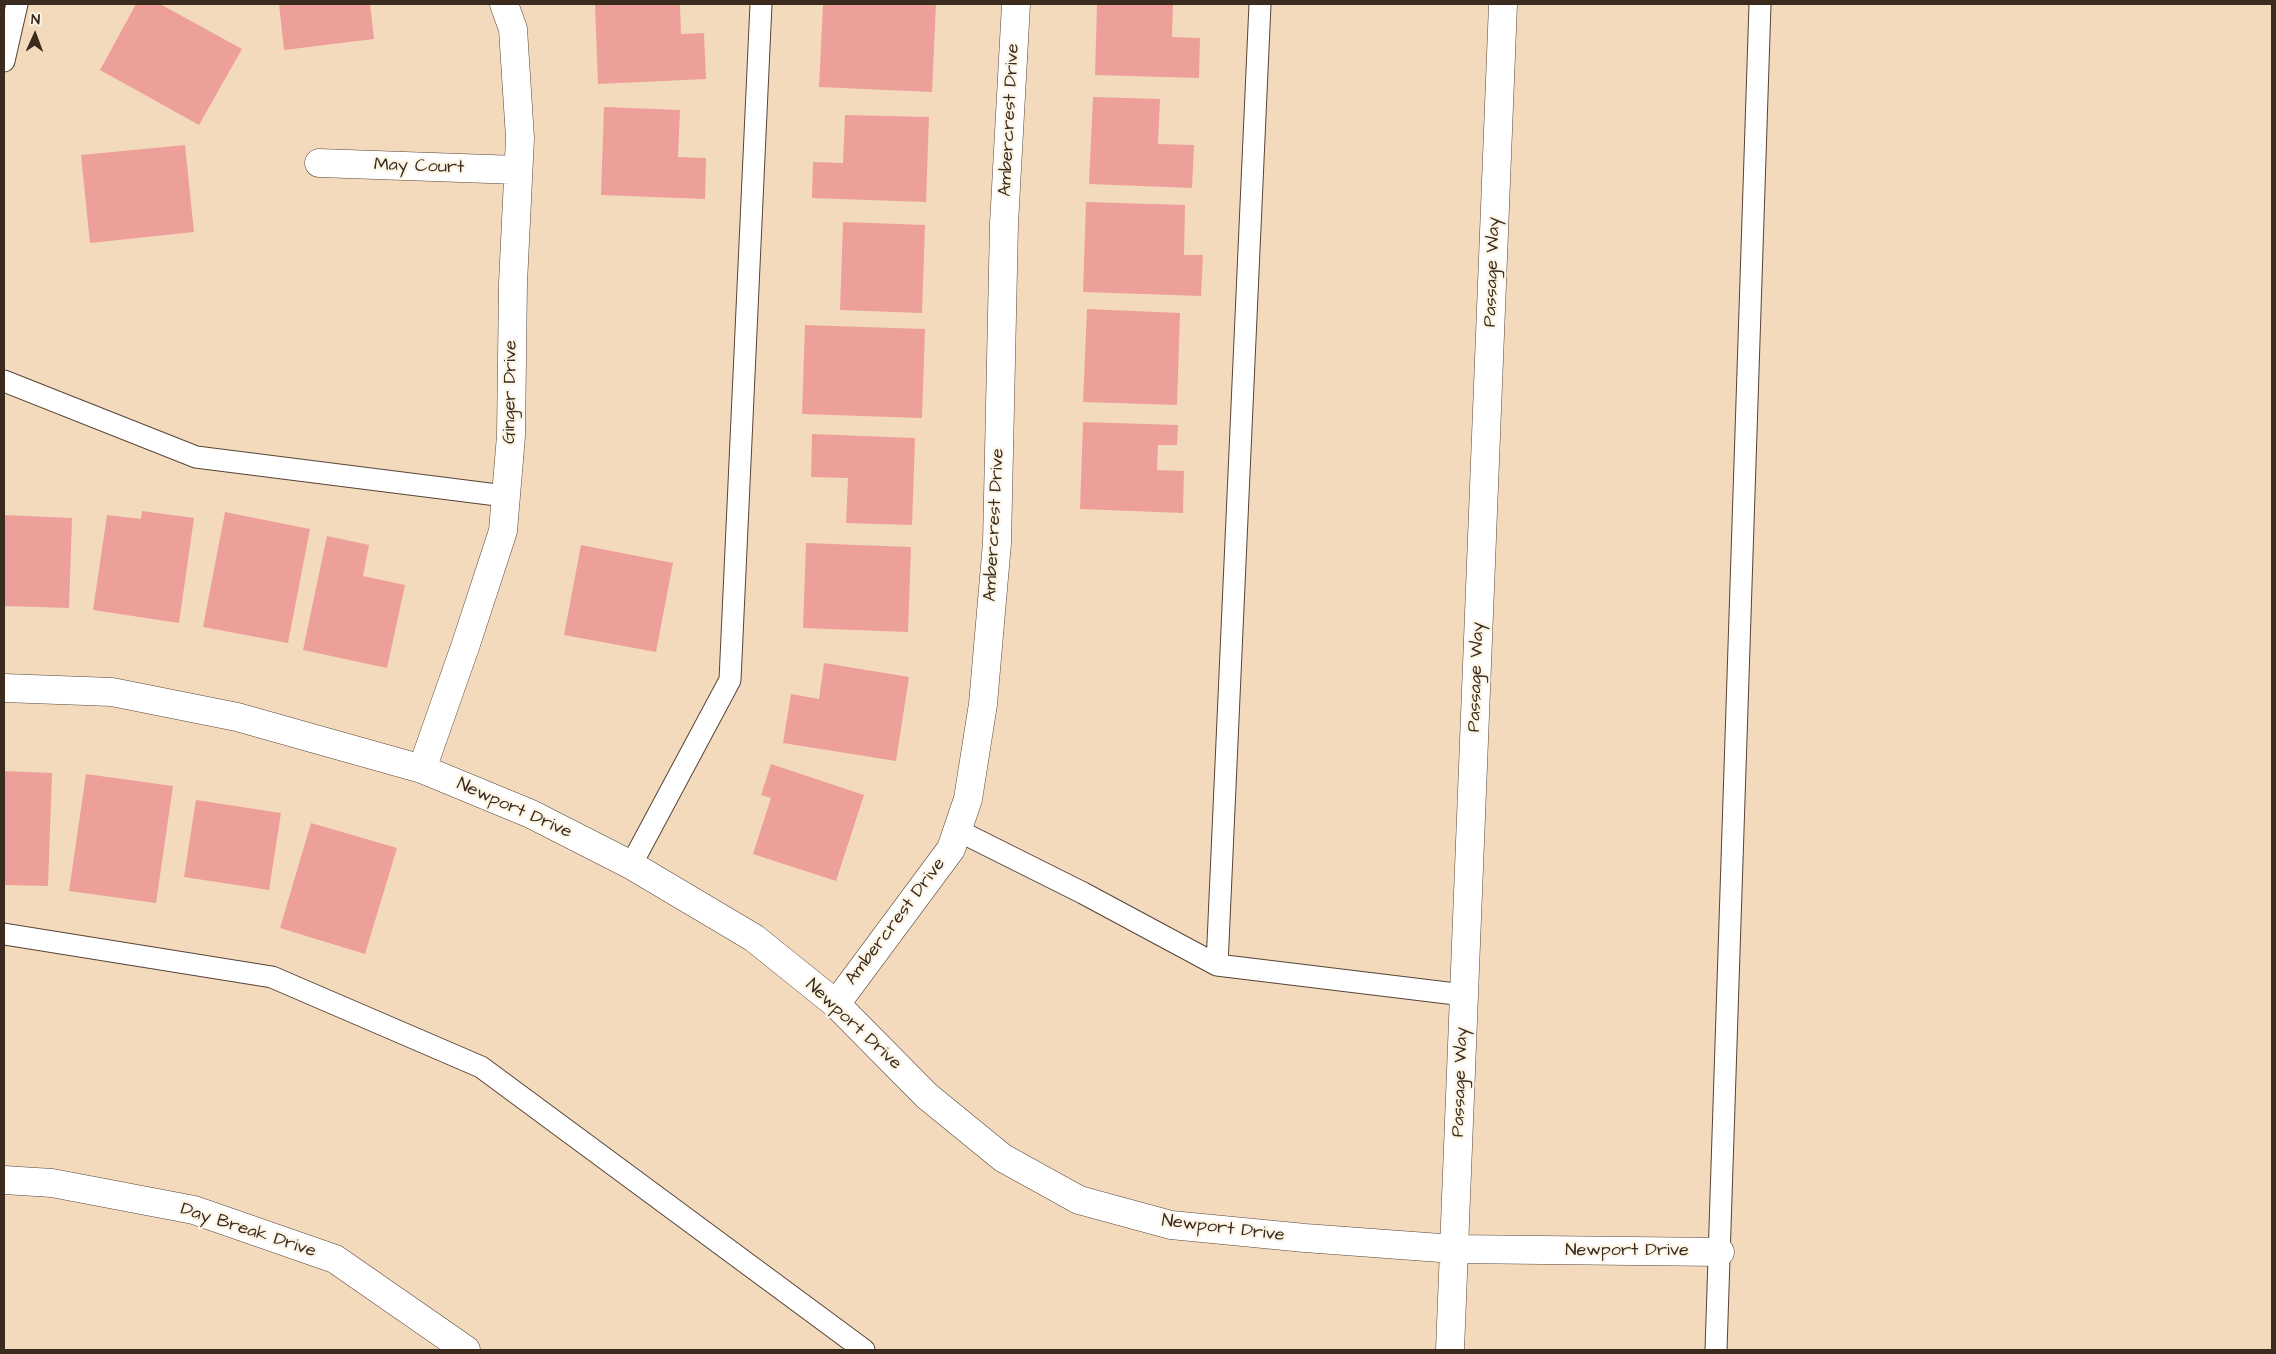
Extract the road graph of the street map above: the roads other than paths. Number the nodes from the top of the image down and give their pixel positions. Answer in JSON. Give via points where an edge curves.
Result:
{"nodes":[{"id":1,"x":17,"y":4,"type":"edge"},
{"id":2,"x":504,"y":4,"type":"edge"},
{"id":3,"x":761,"y":4,"type":"edge"},
{"id":4,"x":1016,"y":4,"type":"edge"},
{"id":5,"x":1260,"y":4,"type":"edge"},
{"id":6,"x":1503,"y":4,"type":"edge"},
{"id":7,"x":1760,"y":4,"type":"edge"},
{"id":8,"x":4,"y":61,"type":"edge"},
{"id":9,"x":319,"y":163,"type":"dead end"},
{"id":10,"x":518,"y":170,"type":"junction"},
{"id":11,"x":4,"y":382,"type":"edge"},
{"id":12,"x":505,"y":496,"type":"junction"},
{"id":13,"x":4,"y":688,"type":"edge"},
{"id":14,"x":422,"y":770,"type":"junction"},
{"id":15,"x":957,"y":830,"type":"junction"},
{"id":16,"x":631,"y":864,"type":"junction"},
{"id":17,"x":4,"y":934,"type":"edge"},
{"id":18,"x":1217,"y":965,"type":"junction"},
{"id":19,"x":1464,"y":995,"type":"junction"},
{"id":20,"x":836,"y":1004,"type":"junction"},
{"id":21,"x":4,"y":1180,"type":"edge"},
{"id":22,"x":1454,"y":1249,"type":"junction"},
{"id":23,"x":1720,"y":1252,"type":"junction"},
{"id":24,"x":466,"y":1350,"type":"edge"},
{"id":25,"x":864,"y":1350,"type":"edge"},
{"id":26,"x":1450,"y":1350,"type":"edge"},
{"id":27,"x":1716,"y":1350,"type":"edge"}],
"edges":[{"from":1,"to":8,"type":"lane"},
{"from":2,"to":10,"type":"street","name":"Ginger Drive","via":[[513,29],[520,138]]},
{"from":3,"to":16,"type":"lane","via":[[730,680]]},
{"from":4,"to":15,"type":"street","name":"Ambercrest Drive","via":[[1004,224],[997,543],[983,704],[968,800]]},
{"from":5,"to":18,"type":"lane"},
{"from":6,"to":19,"type":"street","name":"Passage Way"},
{"from":7,"to":23,"type":"lane"},
{"from":9,"to":10,"type":"street","name":"May Court"},
{"from":10,"to":12,"type":"street","name":"Ginger Drive","via":[[511,436]]},
{"from":11,"to":12,"type":"lane","via":[[196,457]]},
{"from":12,"to":14,"type":"street","name":"Ginger Drive","via":[[502,531]]},
{"from":13,"to":14,"type":"street","name":"Newport Drive","via":[[112,692],[236,716]]},
{"from":14,"to":16,"type":"street","name":"Newport Drive","via":[[532,814]]},
{"from":15,"to":18,"type":"lane"},
{"from":15,"to":20,"type":"street","name":"Ambercrest Drive","via":[[951,849]]},
{"from":16,"to":20,"type":"street","name":"Newport Drive","via":[[754,938]]},
{"from":17,"to":25,"type":"lane","via":[[272,977],[480,1067]]},
{"from":18,"to":19,"type":"lane"},
{"from":19,"to":22,"type":"street","name":"Passage Way"},
{"from":20,"to":22,"type":"street","name":"Newport Drive","via":[[927,1096],[1003,1158],[1078,1200],[1171,1225]]},
{"from":21,"to":24,"type":"street","name":"Day Break Drive","via":[[52,1183],[194,1210],[334,1259]]},
{"from":22,"to":23,"type":"street","name":"Newport Drive"},
{"from":22,"to":26,"type":"street","name":"Passage Way"},
{"from":23,"to":27,"type":"lane"}]}
